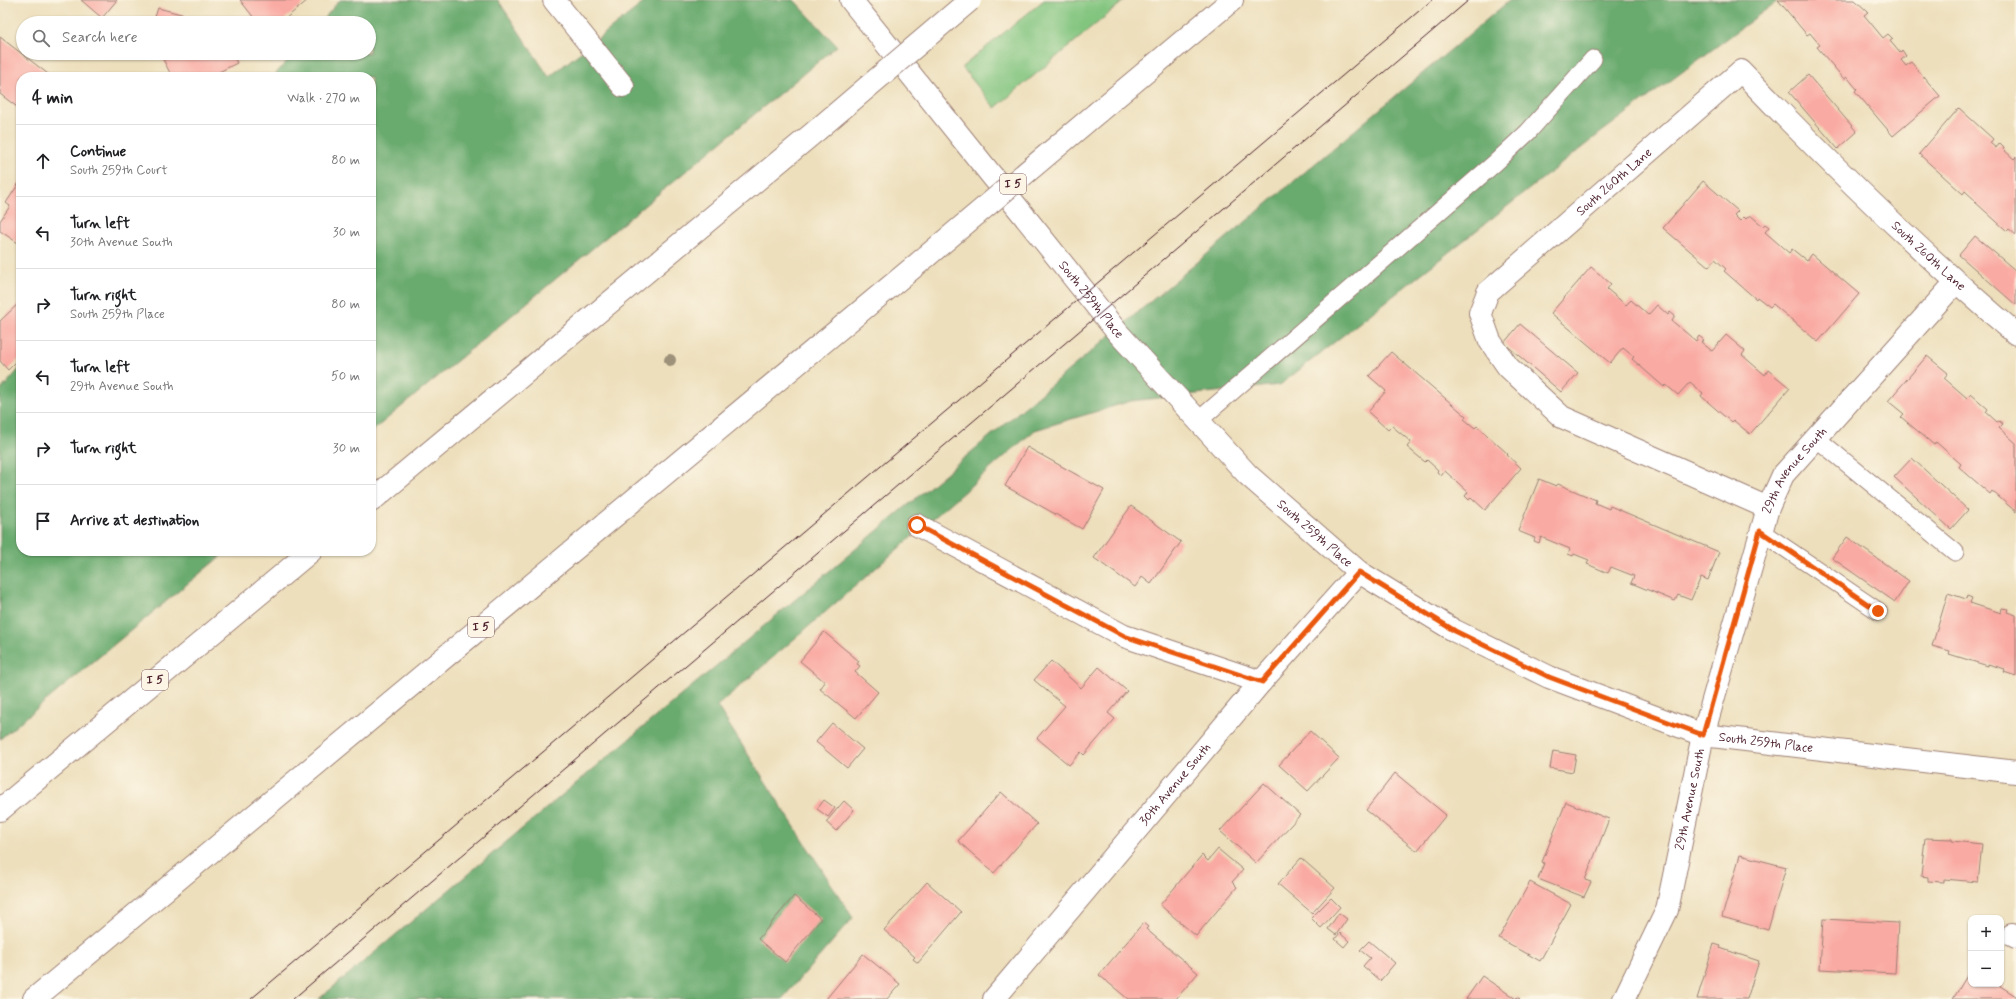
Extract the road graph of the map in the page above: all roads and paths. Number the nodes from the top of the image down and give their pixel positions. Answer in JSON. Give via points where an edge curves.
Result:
{"nodes":[{"id":1,"x":554,"y":0,"type":"edge"},
{"id":2,"x":851,"y":0,"type":"edge"},
{"id":3,"x":970,"y":0,"type":"edge"},
{"id":4,"x":1232,"y":0,"type":"edge"},
{"id":5,"x":1593,"y":59,"type":"dead end"},
{"id":6,"x":623,"y":86,"type":"dead end"},
{"id":7,"x":1956,"y":282,"type":"junction"},
{"id":8,"x":2016,"y":334,"type":"edge"},
{"id":9,"x":1198,"y":421,"type":"junction"},
{"id":10,"x":1816,"y":438,"type":"junction"},
{"id":11,"x":376,"y":497,"type":"edge"},
{"id":12,"x":1768,"y":508,"type":"junction"},
{"id":13,"x":917,"y":525,"type":"dead end"},
{"id":14,"x":1760,"y":531,"type":"junction"},
{"id":15,"x":1955,"y":552,"type":"dead end"},
{"id":16,"x":304,"y":556,"type":"edge"},
{"id":17,"x":1359,"y":572,"type":"junction"},
{"id":18,"x":1878,"y":611,"type":"dead end"},
{"id":19,"x":1262,"y":682,"type":"junction"},
{"id":20,"x":1703,"y":735,"type":"junction"},
{"id":21,"x":2016,"y":772,"type":"edge"},
{"id":22,"x":0,"y":810,"type":"edge"},
{"id":23,"x":34,"y":999,"type":"edge"},
{"id":24,"x":994,"y":999,"type":"edge"},
{"id":25,"x":1624,"y":999,"type":"edge"}],
"edges":[{"from":1,"to":6,"type":"main road"},
{"from":2,"to":9,"type":"main road","name":"South 259th Place","via":[[1118,333]]},
{"from":3,"to":11,"type":"main road","bridge":true},
{"from":4,"to":23,"type":"main road","number":"I 5","bridge":true},
{"from":5,"to":9,"type":"lane","via":[[1528,132],[1495,163]]},
{"from":7,"to":8,"type":"main road","name":"South 260th Lane"},
{"from":7,"to":10,"type":"main road","name":"29th Avenue South"},
{"from":7,"to":12,"type":"main road","name":"South 260th Lane","via":[[1786,118],[1741,71],[1488,292],[1480,313],[1490,340],[1508,367],[1562,417]]},
{"from":9,"to":17,"type":"main road","name":"South 259th Place","via":[[1248,475]]},
{"from":10,"to":12,"type":"main road","name":"29th Avenue South","via":[[1783,475]]},
{"from":10,"to":15,"type":"lane"},
{"from":12,"to":14,"type":"main road","name":"29th Avenue South"},
{"from":13,"to":19,"type":"main road","via":[[1124,636]]},
{"from":14,"to":18,"type":"lane"},
{"from":14,"to":20,"type":"main road","name":"29th Avenue South"},
{"from":16,"to":22,"type":"main road","number":"I 5"},
{"from":17,"to":19,"type":"main road","name":"30th Avenue South"},
{"from":17,"to":20,"type":"main road","name":"South 259th Place","via":[[1455,631],[1549,677]]},
{"from":19,"to":24,"type":"main road","name":"30th Avenue South"},
{"from":20,"to":21,"type":"main road","name":"South 259th Place"},
{"from":20,"to":25,"type":"main road","name":"29th Avenue South","via":[[1667,910]]}]}
